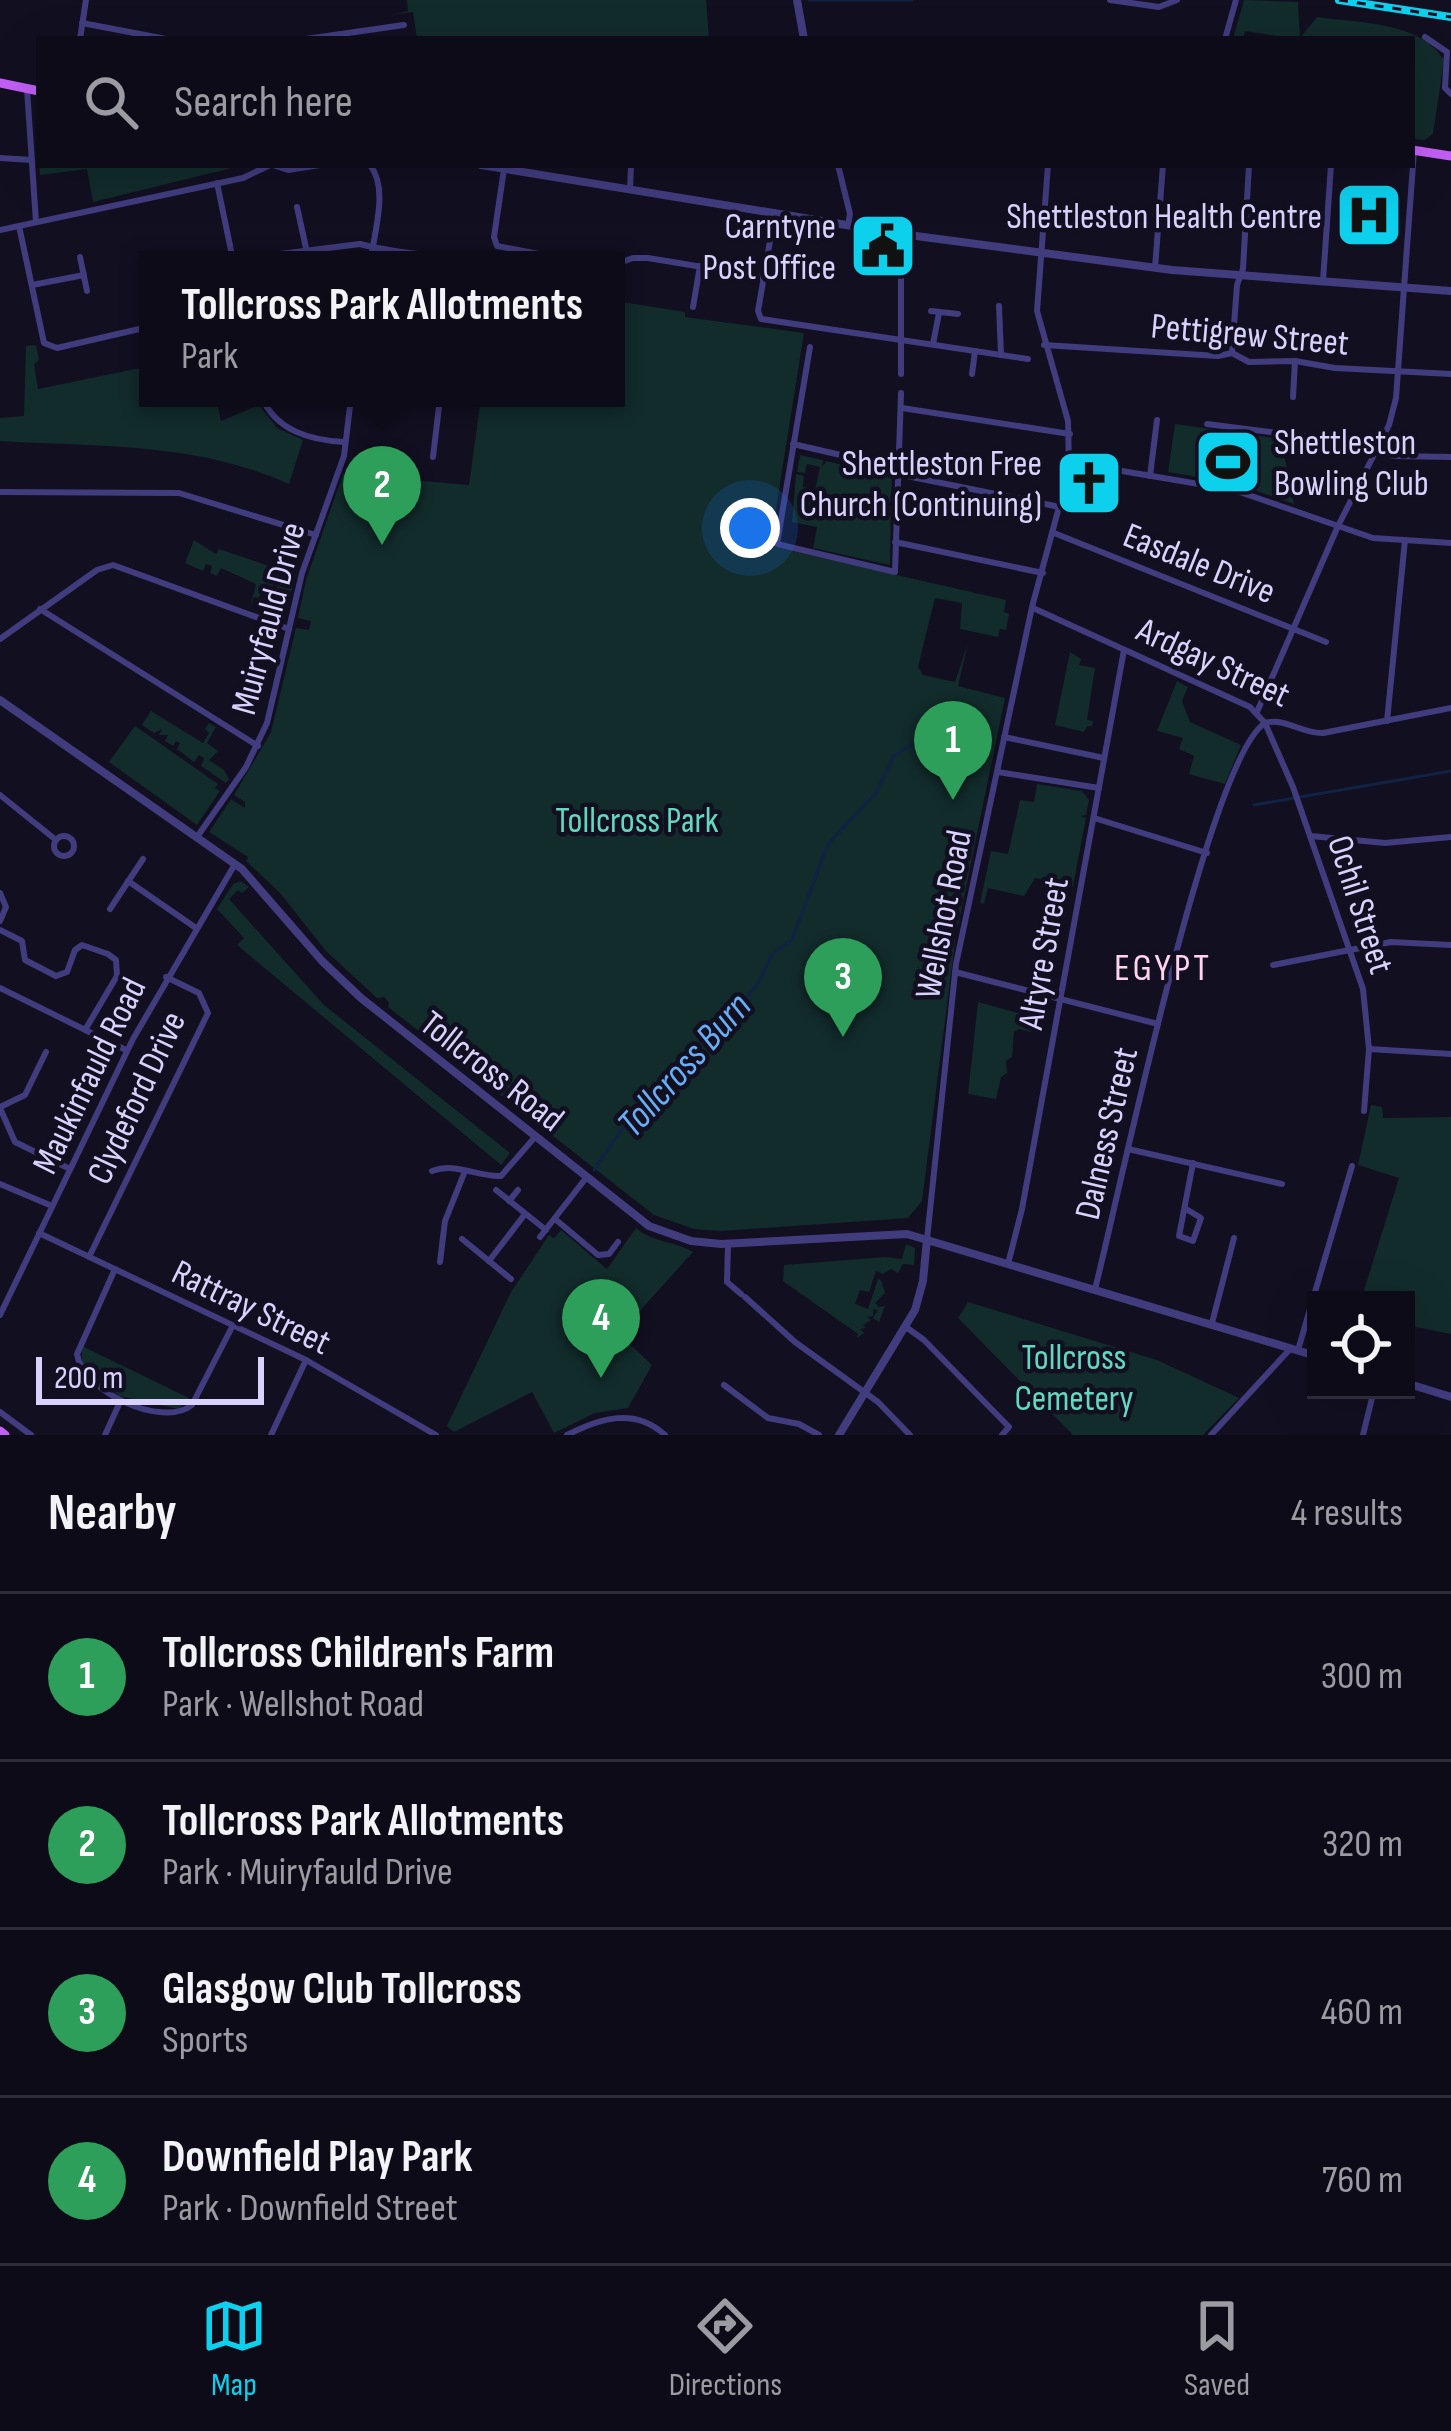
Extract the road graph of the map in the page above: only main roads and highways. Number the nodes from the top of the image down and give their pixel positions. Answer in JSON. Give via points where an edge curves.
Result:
{"nodes":[{"id":1,"x":0,"y":83,"type":"edge"},
{"id":2,"x":33,"y":90,"type":"edge"},
{"id":3,"x":1415,"y":150,"type":"edge"},
{"id":4,"x":1451,"y":156,"type":"edge"}],
"edges":[{"from":1,"to":2,"type":"main road"},
{"from":3,"to":4,"type":"main road"}]}
